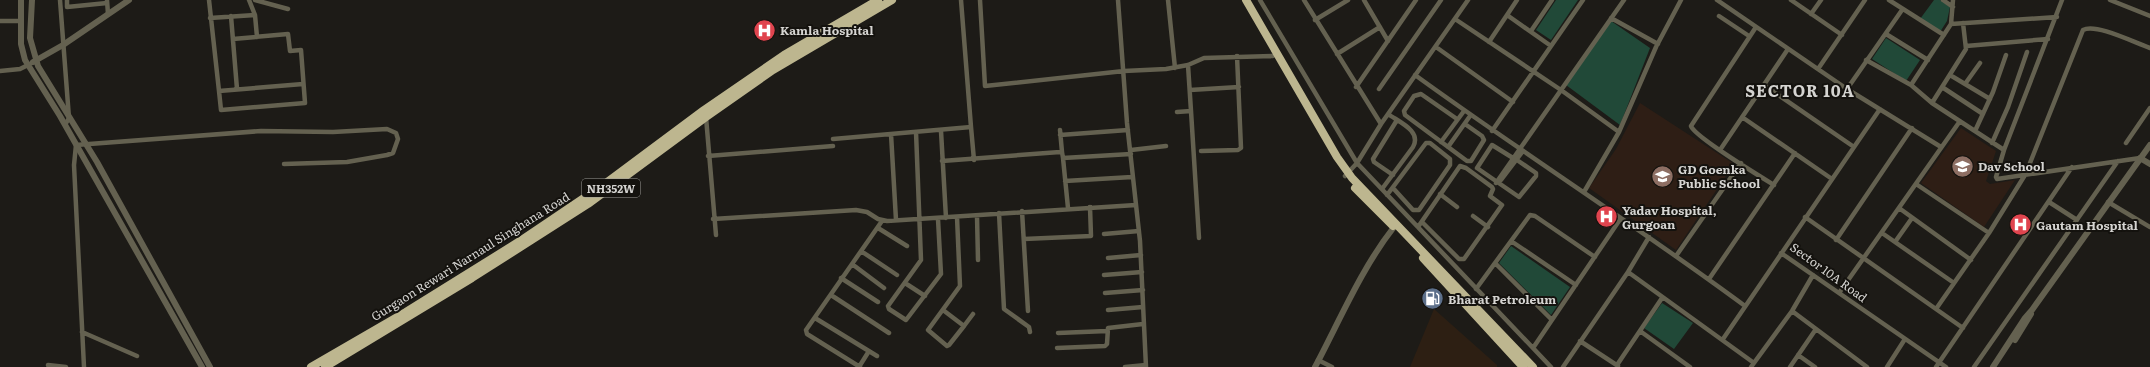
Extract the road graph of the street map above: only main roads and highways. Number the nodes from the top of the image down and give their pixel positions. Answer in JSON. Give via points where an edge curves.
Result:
{"nodes":[{"id":1,"x":878,"y":0,"type":"edge"},
{"id":2,"x":892,"y":0,"type":"edge"},
{"id":3,"x":1239,"y":0,"type":"edge"},
{"id":4,"x":1246,"y":0,"type":"edge"},
{"id":5,"x":705,"y":113,"type":"junction"},
{"id":6,"x":1310,"y":116,"type":"junction"},
{"id":7,"x":1346,"y":174,"type":"junction"},
{"id":8,"x":474,"y":273,"type":"junction"},
{"id":9,"x":1521,"y":362,"type":"edge"},
{"id":10,"x":311,"y":367,"type":"edge"},
{"id":11,"x":325,"y":367,"type":"edge"},
{"id":12,"x":1533,"y":367,"type":"edge"}],
"edges":[{"from":1,"to":5,"type":"highway","name":"Gurgaon Rewari Narnaul Singhana Road","number":"NH352W","via":[[784,54]]},
{"from":2,"to":5,"type":"highway","number":"NH352W"},
{"from":3,"to":6,"type":"highway"},
{"from":4,"to":6,"type":"highway"},
{"from":5,"to":8,"type":"highway","name":"Gurgaon Rewari Narnaul Singhana Road","number":"NH352W"},
{"from":6,"to":7,"type":"highway","via":[[1332,159]]},
{"from":7,"to":9,"type":"highway"},
{"from":7,"to":9,"type":"highway"},
{"from":8,"to":10,"type":"highway","name":"Gurgaon Rewari Narnaul Singhana Road","number":"NH352W"},
{"from":8,"to":11,"type":"highway","number":"NH352W"},
{"from":9,"to":12,"type":"highway"}]}
